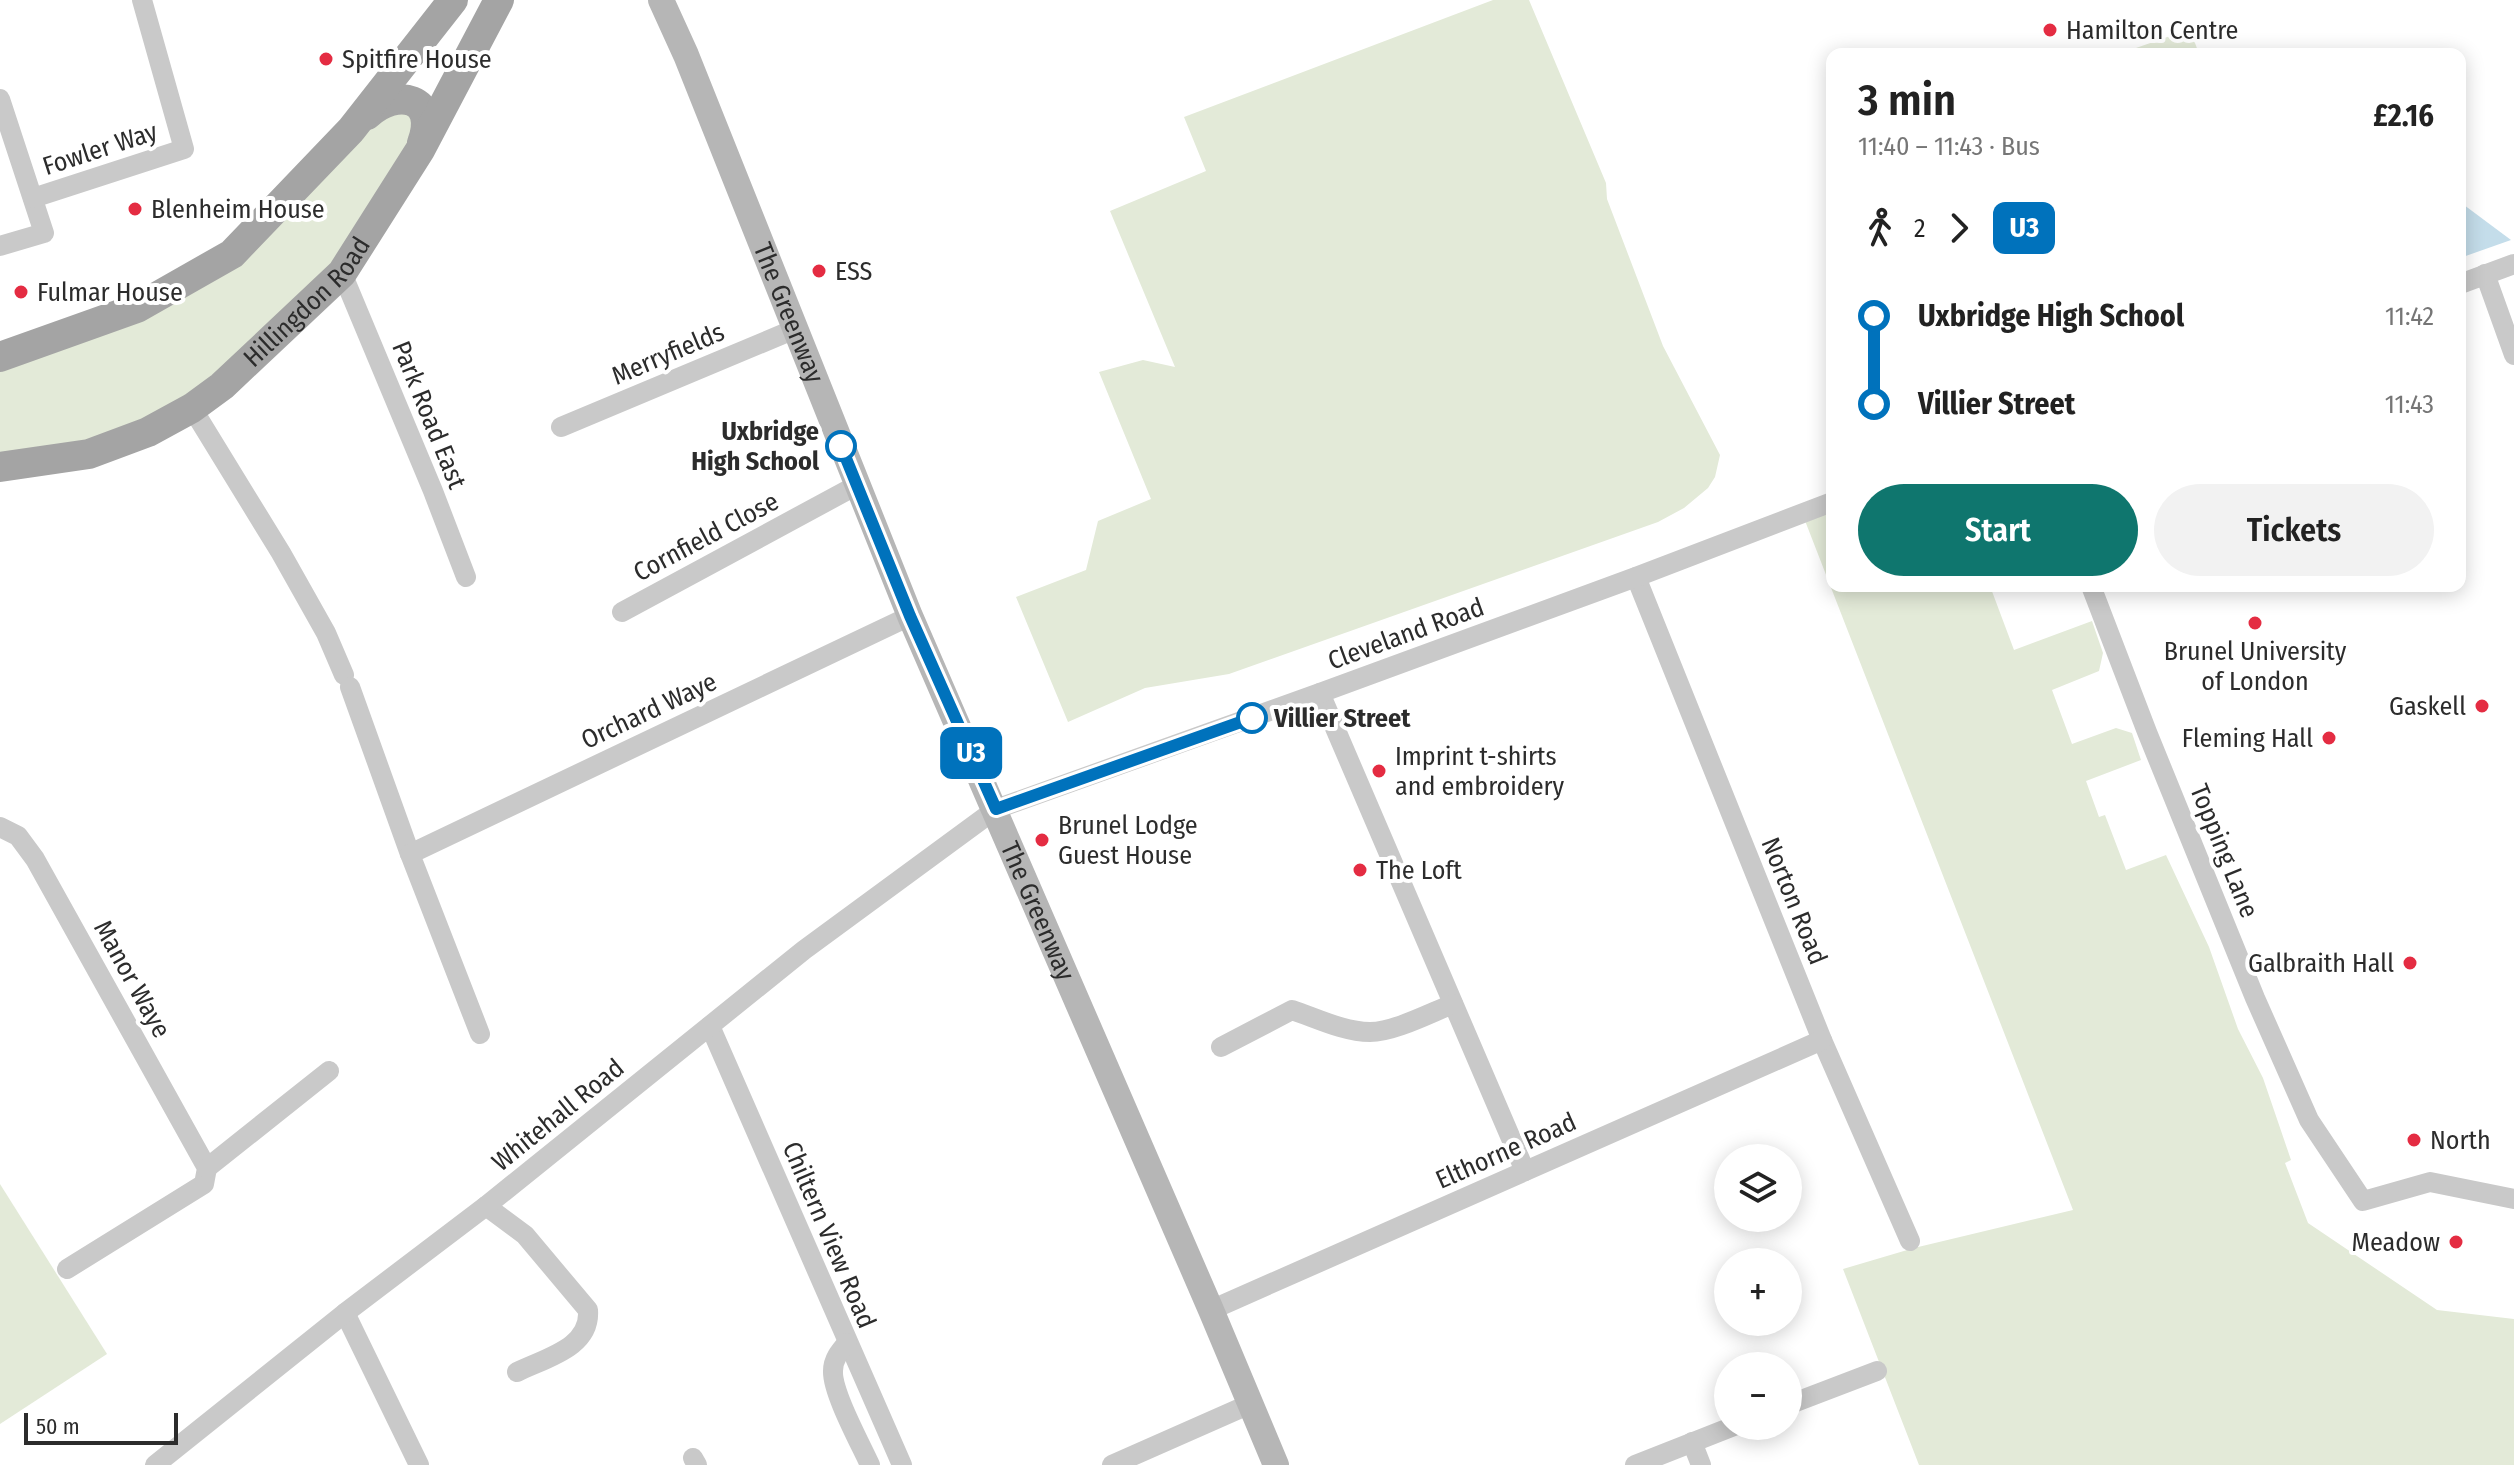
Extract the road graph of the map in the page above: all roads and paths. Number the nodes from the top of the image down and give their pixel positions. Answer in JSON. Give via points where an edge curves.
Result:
{"nodes":[{"id":1,"x":142,"y":0,"type":"edge"},
{"id":2,"x":453,"y":0,"type":"edge"},
{"id":3,"x":499,"y":0,"type":"edge"},
{"id":4,"x":661,"y":0,"type":"edge"},
{"id":5,"x":0,"y":99,"type":"edge"},
{"id":6,"x":351,"y":130,"type":"junction"},
{"id":7,"x":420,"y":150,"type":"junction"},
{"id":8,"x":33,"y":198,"type":"junction"},
{"id":9,"x":0,"y":246,"type":"edge"},
{"id":10,"x":2514,"y":264,"type":"edge"},
{"id":11,"x":342,"y":273,"type":"junction"},
{"id":12,"x":2485,"y":274,"type":"junction"},
{"id":13,"x":2466,"y":282,"type":"edge"},
{"id":14,"x":795,"y":329,"type":"junction"},
{"id":15,"x":2514,"y":355,"type":"edge"},
{"id":16,"x":0,"y":357,"type":"edge"},
{"id":17,"x":192,"y":408,"type":"junction"},
{"id":18,"x":561,"y":427,"type":"dead end"},
{"id":19,"x":0,"y":467,"type":"edge"},
{"id":20,"x":857,"y":485,"type":"junction"},
{"id":21,"x":1826,"y":504,"type":"edge"},
{"id":22,"x":466,"y":577,"type":"dead end"},
{"id":23,"x":1636,"y":577,"type":"junction"},
{"id":24,"x":2093,"y":592,"type":"edge"},
{"id":25,"x":622,"y":612,"type":"dead end"},
{"id":26,"x":910,"y":616,"type":"junction"},
{"id":27,"x":1320,"y":693,"type":"junction"},
{"id":28,"x":996,"y":809,"type":"junction"},
{"id":29,"x":0,"y":827,"type":"edge"},
{"id":30,"x":410,"y":854,"type":"junction"},
{"id":31,"x":1453,"y":1004,"type":"junction"},
{"id":32,"x":710,"y":1026,"type":"junction"},
{"id":33,"x":480,"y":1034,"type":"dead end"},
{"id":34,"x":1822,"y":1040,"type":"junction"},
{"id":35,"x":1221,"y":1047,"type":"dead end"},
{"id":36,"x":329,"y":1071,"type":"dead end"},
{"id":37,"x":207,"y":1168,"type":"junction"},
{"id":38,"x":1525,"y":1171,"type":"junction"},
{"id":39,"x":2514,"y":1199,"type":"edge"},
{"id":40,"x":486,"y":1206,"type":"junction"},
{"id":41,"x":1910,"y":1241,"type":"dead end"},
{"id":42,"x":67,"y":1269,"type":"dead end"},
{"id":43,"x":1211,"y":1310,"type":"junction"},
{"id":44,"x":345,"y":1313,"type":"junction"},
{"id":45,"x":847,"y":1343,"type":"junction"},
{"id":46,"x":1877,"y":1371,"type":"dead end"},
{"id":47,"x":517,"y":1372,"type":"dead end"},
{"id":48,"x":1802,"y":1400,"type":"edge"},
{"id":49,"x":1250,"y":1404,"type":"junction"},
{"id":50,"x":1714,"y":1434,"type":"edge"},
{"id":51,"x":1692,"y":1442,"type":"junction"},
{"id":52,"x":155,"y":1465,"type":"edge"},
{"id":53,"x":419,"y":1465,"type":"edge"},
{"id":54,"x":870,"y":1465,"type":"edge"},
{"id":55,"x":902,"y":1465,"type":"edge"},
{"id":56,"x":1112,"y":1465,"type":"edge"},
{"id":57,"x":1276,"y":1465,"type":"edge"},
{"id":58,"x":1635,"y":1465,"type":"edge"},
{"id":59,"x":1701,"y":1465,"type":"edge"}],
"edges":[{"from":1,"to":8,"type":"street","name":"Fowler Way","via":[[184,149]]},
{"from":2,"to":6,"type":"main road"},
{"from":3,"to":7,"type":"main road","name":"Hillingdon Road"},
{"from":4,"to":14,"type":"street","name":"The Greenway"},
{"from":5,"to":8,"type":"street","name":"Fowler Way"},
{"from":6,"to":7,"type":"main road","via":[[387,101],[414,101],[427,120]]},
{"from":6,"to":16,"type":"main road","via":[[232,254],[137,308]]},
{"from":7,"to":11,"type":"main road","name":"Hillingdon Road"},
{"from":8,"to":9,"type":"street","name":"Fowler Way","via":[[44,233]]},
{"from":10,"to":12,"type":"street"},
{"from":11,"to":17,"type":"main road","name":"Hillingdon Road"},
{"from":11,"to":22,"type":"street","name":"Park Road East"},
{"from":12,"to":13,"type":"street"},
{"from":12,"to":15,"type":"street"},
{"from":14,"to":18,"type":"street","name":"Merryfields"},
{"from":14,"to":20,"type":"street","name":"The Greenway"},
{"from":17,"to":19,"type":"main road","name":"Hillingdon Road","via":[[89,454]]},
{"from":17,"to":30,"type":"street","via":[[326,633]]},
{"from":20,"to":25,"type":"street","name":"Cornfield Close"},
{"from":20,"to":26,"type":"street","name":"The Greenway"},
{"from":21,"to":23,"type":"street","name":"Cleveland Road"},
{"from":23,"to":27,"type":"street","name":"Cleveland Road"},
{"from":23,"to":34,"type":"street","name":"Norton Road"},
{"from":24,"to":39,"type":"street","name":"Topping Lane","via":[[2309,1120],[2363,1201],[2430,1182]]},
{"from":26,"to":28,"type":"street","name":"The Greenway"},
{"from":26,"to":30,"type":"street","name":"Orchard Waye"},
{"from":27,"to":28,"type":"street","name":"Cleveland Road"},
{"from":27,"to":31,"type":"street"},
{"from":28,"to":32,"type":"street","name":"Whitehall Road"},
{"from":28,"to":43,"type":"street","name":"The Greenway"},
{"from":29,"to":37,"type":"street","name":"Manor Waye","via":[[18,836],[35,859]]},
{"from":30,"to":33,"type":"street"},
{"from":31,"to":35,"type":"street","via":[[1366,1032],[1292,1010]]},
{"from":31,"to":38,"type":"street"},
{"from":32,"to":40,"type":"street","name":"Whitehall Road"},
{"from":32,"to":45,"type":"street","name":"Chiltern View Road"},
{"from":34,"to":38,"type":"street","name":"Elthorne Road"},
{"from":34,"to":41,"type":"street","name":"Norton Road"},
{"from":36,"to":37,"type":"street"},
{"from":37,"to":42,"type":"street","via":[[204,1184]]},
{"from":38,"to":43,"type":"street","name":"Elthorne Road"},
{"from":40,"to":44,"type":"street","name":"Whitehall Road"},
{"from":40,"to":47,"type":"street","via":[[525,1235],[588,1310],[587,1328],[576,1343]]},
{"from":43,"to":49,"type":"street","name":"The Greenway"},
{"from":44,"to":52,"type":"street","name":"Whitehall Road"},
{"from":44,"to":53,"type":"street"},
{"from":45,"to":54,"type":"street","via":[[833,1370],[836,1386]]},
{"from":45,"to":55,"type":"street","name":"Chiltern View Road"},
{"from":46,"to":48,"type":"street"},
{"from":49,"to":56,"type":"street"},
{"from":49,"to":57,"type":"street","name":"The Greenway"},
{"from":50,"to":51,"type":"street"},
{"from":51,"to":58,"type":"street"},
{"from":51,"to":59,"type":"street"}]}
